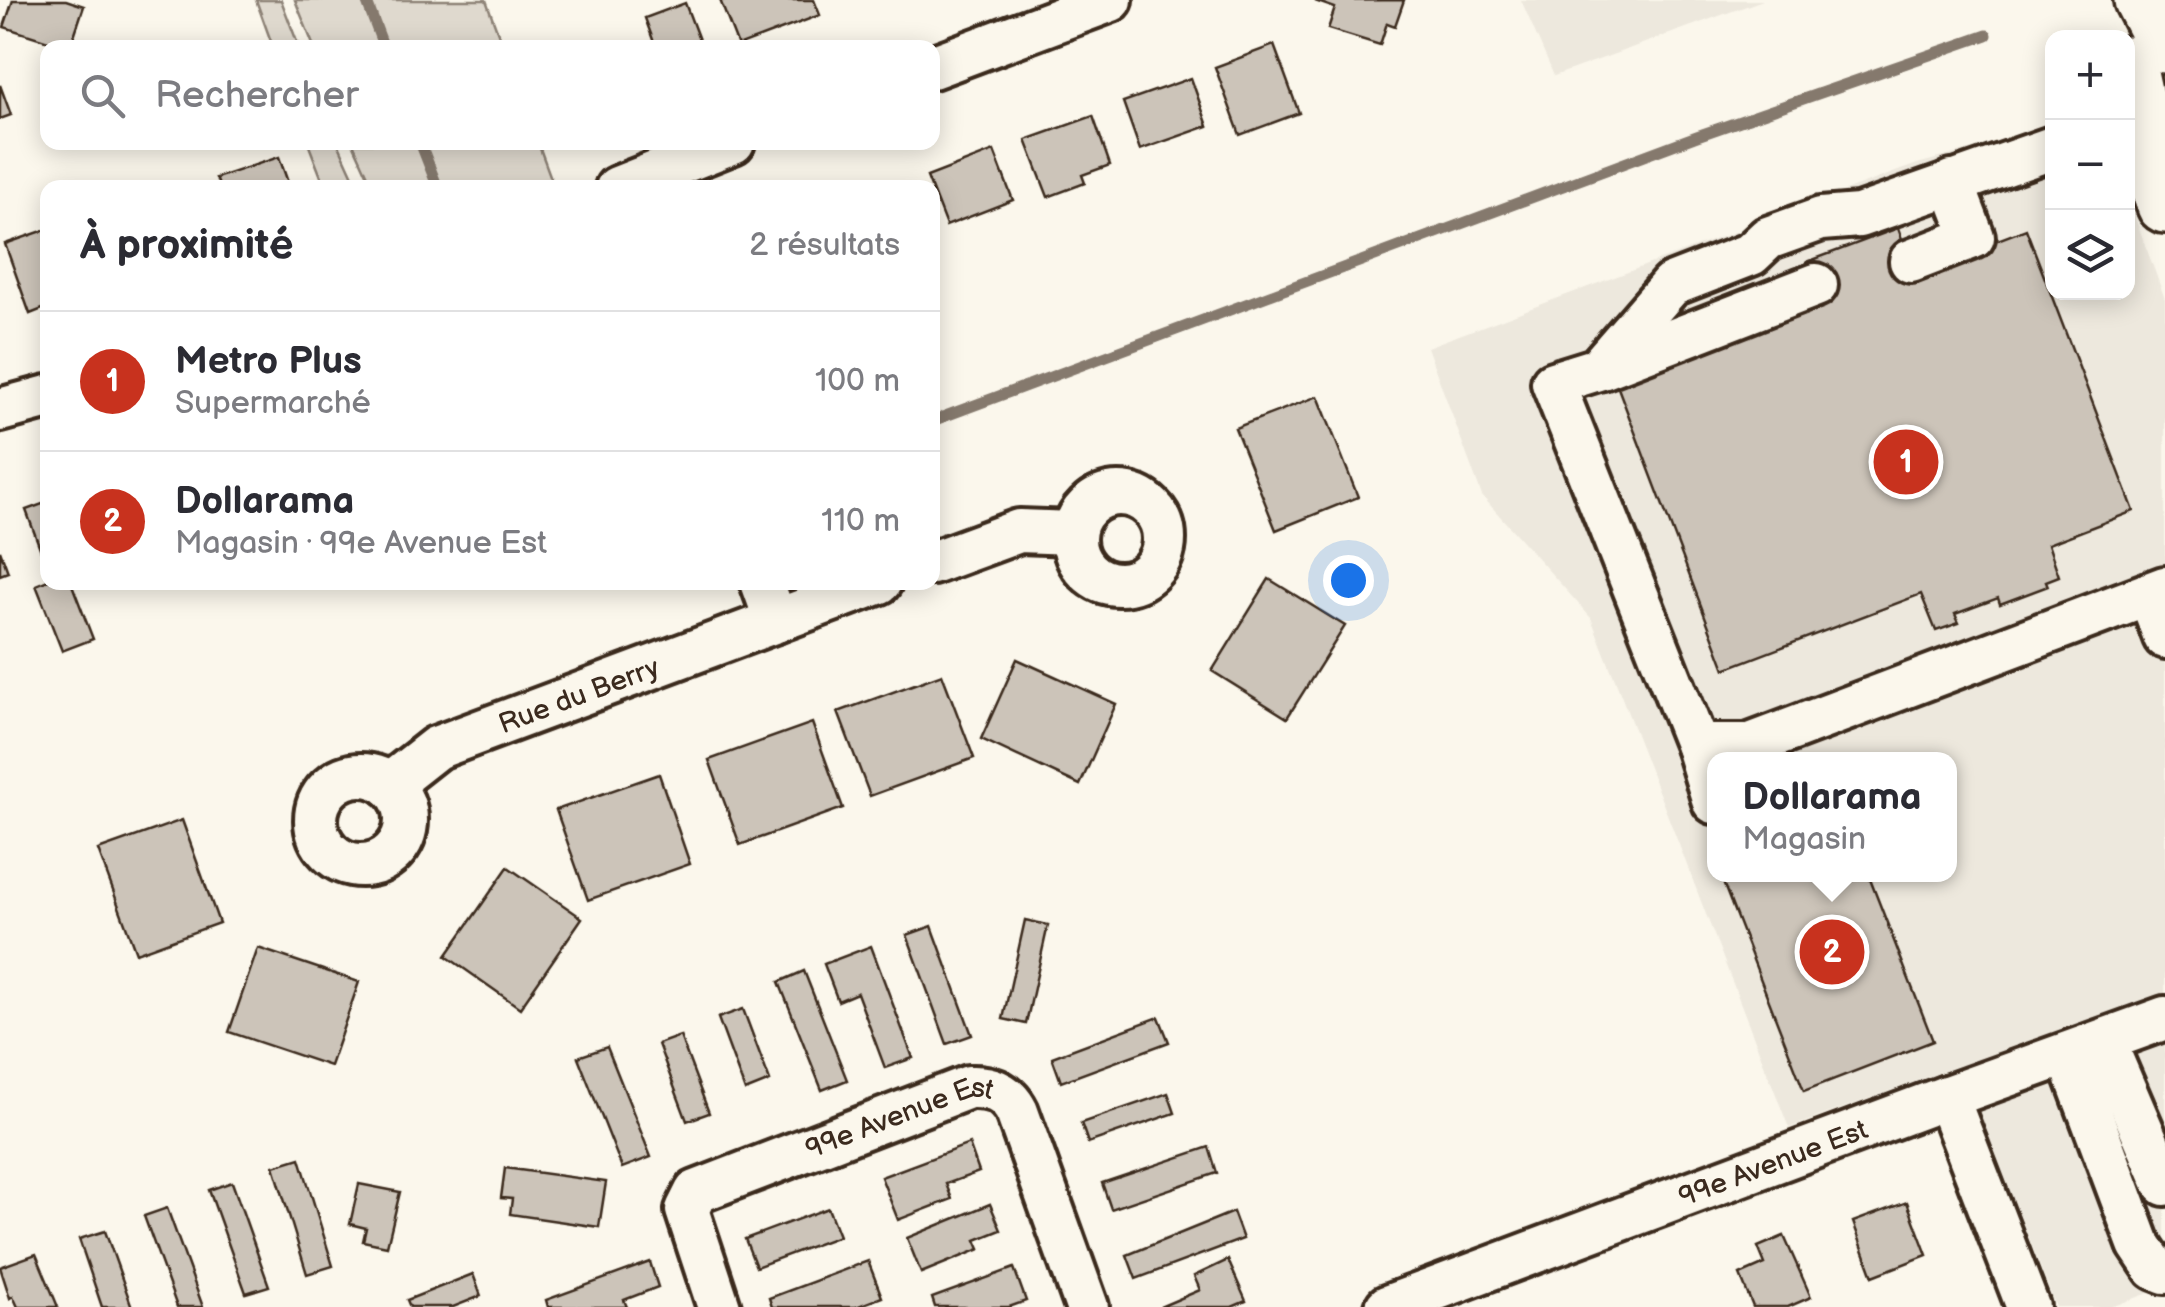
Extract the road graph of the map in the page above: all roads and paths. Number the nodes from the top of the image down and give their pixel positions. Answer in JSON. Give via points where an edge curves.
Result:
{"nodes":[{"id":1,"x":1112,"y":0,"type":"edge"},
{"id":2,"x":2113,"y":0,"type":"edge"},
{"id":3,"x":2142,"y":0,"type":"edge"},
{"id":4,"x":2120,"y":30,"type":"edge"},
{"id":5,"x":2165,"y":45,"type":"edge"},
{"id":6,"x":940,"y":65,"type":"edge"},
{"id":7,"x":2139,"y":93,"type":"edge"},
{"id":8,"x":713,"y":150,"type":"edge"},
{"id":9,"x":2045,"y":150,"type":"edge"},
{"id":10,"x":637,"y":180,"type":"edge"},
{"id":11,"x":1952,"y":182,"type":"junction"},
{"id":12,"x":2165,"y":205,"type":"edge"},
{"id":13,"x":1911,"y":261,"type":"dead end"},
{"id":14,"x":1816,"y":285,"type":"dead end"},
{"id":15,"x":1598,"y":369,"type":"junction"},
{"id":16,"x":40,"y":398,"type":"edge"},
{"id":17,"x":0,"y":410,"type":"edge"},
{"id":18,"x":1074,"y":533,"type":"dead end"},
{"id":19,"x":940,"y":560,"type":"edge"},
{"id":20,"x":836,"y":590,"type":"edge"},
{"id":21,"x":2157,"y":592,"type":"edge"},
{"id":22,"x":769,"y":602,"type":"edge"},
{"id":23,"x":2165,"y":637,"type":"edge"},
{"id":24,"x":1697,"y":746,"type":"junction"},
{"id":25,"x":1707,"y":779,"type":"edge"},
{"id":26,"x":389,"y":785,"type":"dead end"},
{"id":27,"x":2165,"y":1018,"type":"edge"},
{"id":28,"x":2086,"y":1047,"type":"junction"},
{"id":29,"x":1948,"y":1097,"type":"junction"},
{"id":30,"x":2165,"y":1184,"type":"edge"},
{"id":31,"x":2152,"y":1258,"type":"edge"},
{"id":32,"x":2015,"y":1304,"type":"edge"},
{"id":33,"x":720,"y":1307,"type":"edge"},
{"id":34,"x":1087,"y":1307,"type":"edge"},
{"id":35,"x":1388,"y":1307,"type":"edge"}],
"edges":[{"from":1,"to":6,"type":"street"},
{"from":2,"to":4,"type":"main road"},
{"from":3,"to":5,"type":"main road"},
{"from":7,"to":12,"type":"main road"},
{"from":8,"to":10,"type":"street"},
{"from":9,"to":11,"type":"street"},
{"from":11,"to":13,"type":"street","via":[[1974,236]]},
{"from":11,"to":15,"type":"street","via":[[1859,216],[1821,218],[1671,285]]},
{"from":14,"to":15,"type":"street"},
{"from":15,"to":24,"type":"street","via":[[1553,383]]},
{"from":16,"to":17,"type":"street"},
{"from":18,"to":19,"type":"street","via":[[1019,532]]},
{"from":20,"to":22,"type":"street","name":"Rue du Berry"},
{"from":21,"to":23,"type":"street"},
{"from":21,"to":24,"type":"street","via":[[1748,746]]},
{"from":22,"to":26,"type":"street","name":"Rue du Berry","via":[[436,748]]},
{"from":24,"to":25,"type":"street"},
{"from":27,"to":28,"type":"street","name":"99e Avenue Est"},
{"from":28,"to":29,"type":"street","name":"99e Avenue Est"},
{"from":28,"to":30,"type":"street"},
{"from":28,"to":31,"type":"street"},
{"from":29,"to":32,"type":"street"},
{"from":29,"to":35,"type":"street","name":"99e Avenue Est"},
{"from":33,"to":34,"type":"street","name":"99e Avenue Est","via":[[686,1210],[696,1192],[969,1086],[998,1090],[1012,1102]]}]}
